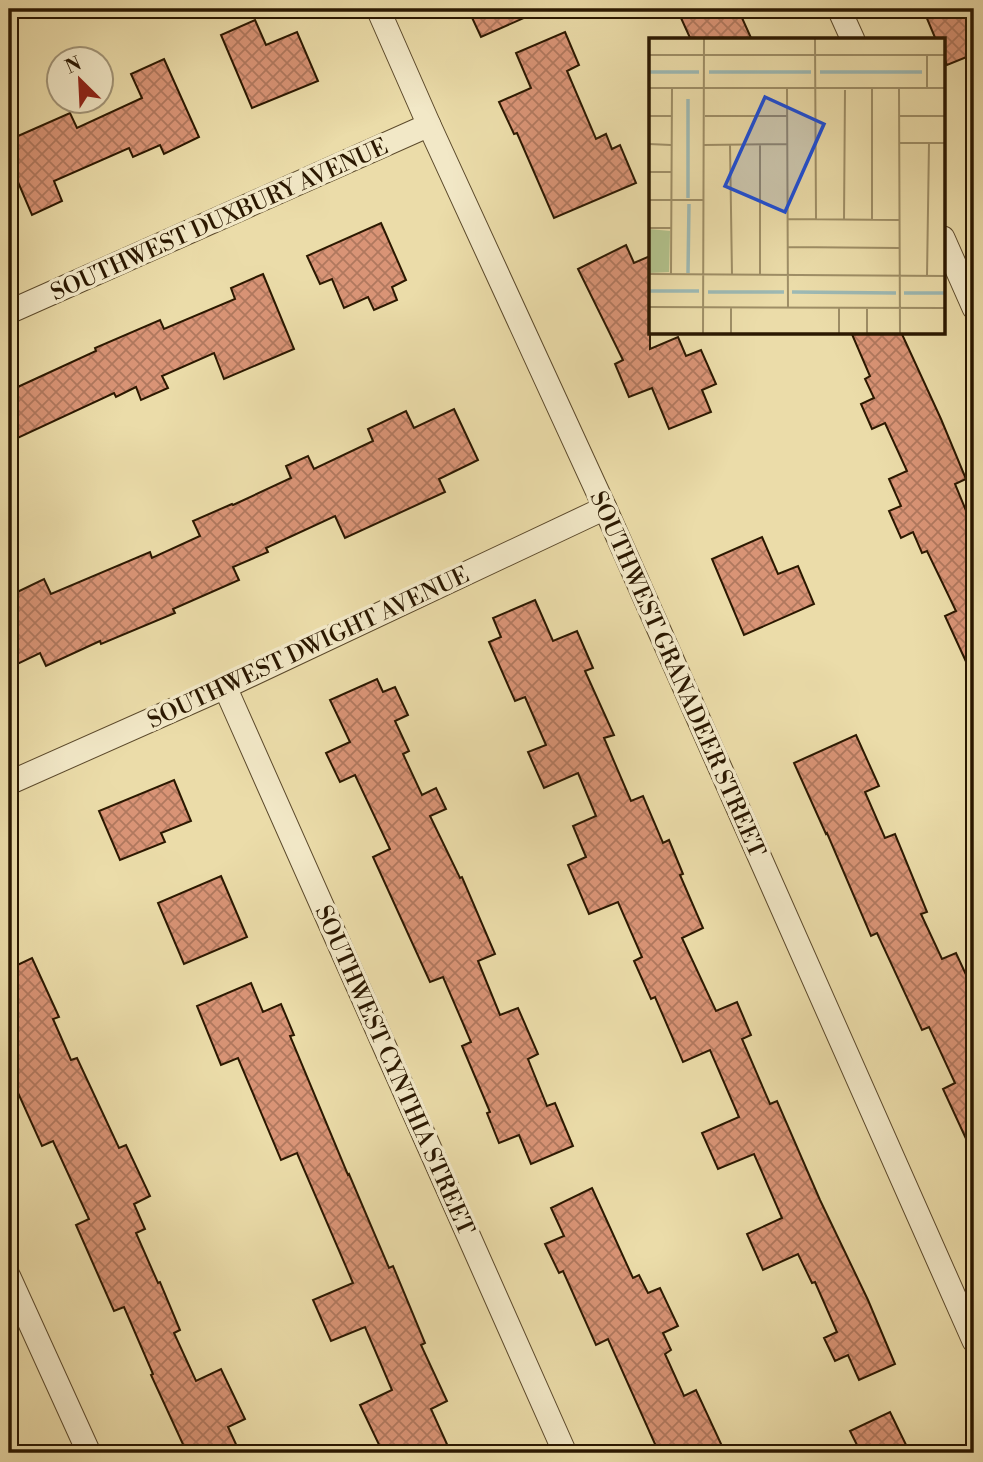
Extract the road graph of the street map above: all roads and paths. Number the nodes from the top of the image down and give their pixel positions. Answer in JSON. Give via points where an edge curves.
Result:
{"nodes":[{"id":1,"x":379,"y":9,"type":"edge"},
{"id":2,"x":839,"y":9,"type":"edge"},
{"id":3,"x":852,"y":38,"type":"edge"},
{"id":4,"x":429,"y":125,"type":"junction"},
{"id":5,"x":944,"y":240,"type":"edge"},
{"id":6,"x":974,"y":308,"type":"edge"},
{"id":7,"x":9,"y":312,"type":"edge"},
{"id":8,"x":605,"y":508,"type":"junction"},
{"id":9,"x":225,"y":687,"type":"junction"},
{"id":10,"x":9,"y":783,"type":"edge"},
{"id":11,"x":9,"y":1277,"type":"edge"},
{"id":12,"x":974,"y":1341,"type":"edge"},
{"id":13,"x":89,"y":1453,"type":"edge"},
{"id":14,"x":565,"y":1453,"type":"edge"}],
"edges":[{"from":1,"to":4,"type":"street","name":"SOUTHWEST GRANADEER STREET"},
{"from":2,"to":3,"type":"street"},
{"from":4,"to":7,"type":"street","name":"SOUTHWEST DUXBURY AVENUE"},
{"from":4,"to":8,"type":"street","name":"SOUTHWEST GRANADEER STREET"},
{"from":5,"to":6,"type":"street"},
{"from":8,"to":9,"type":"street","name":"SOUTHWEST DWIGHT AVENUE"},
{"from":8,"to":12,"type":"street","name":"SOUTHWEST GRANADEER STREET"},
{"from":9,"to":10,"type":"street","name":"SOUTHWEST DWIGHT AVENUE"},
{"from":9,"to":14,"type":"street","name":"SOUTHWEST CYNTHIA STREET"},
{"from":11,"to":13,"type":"street"}]}
